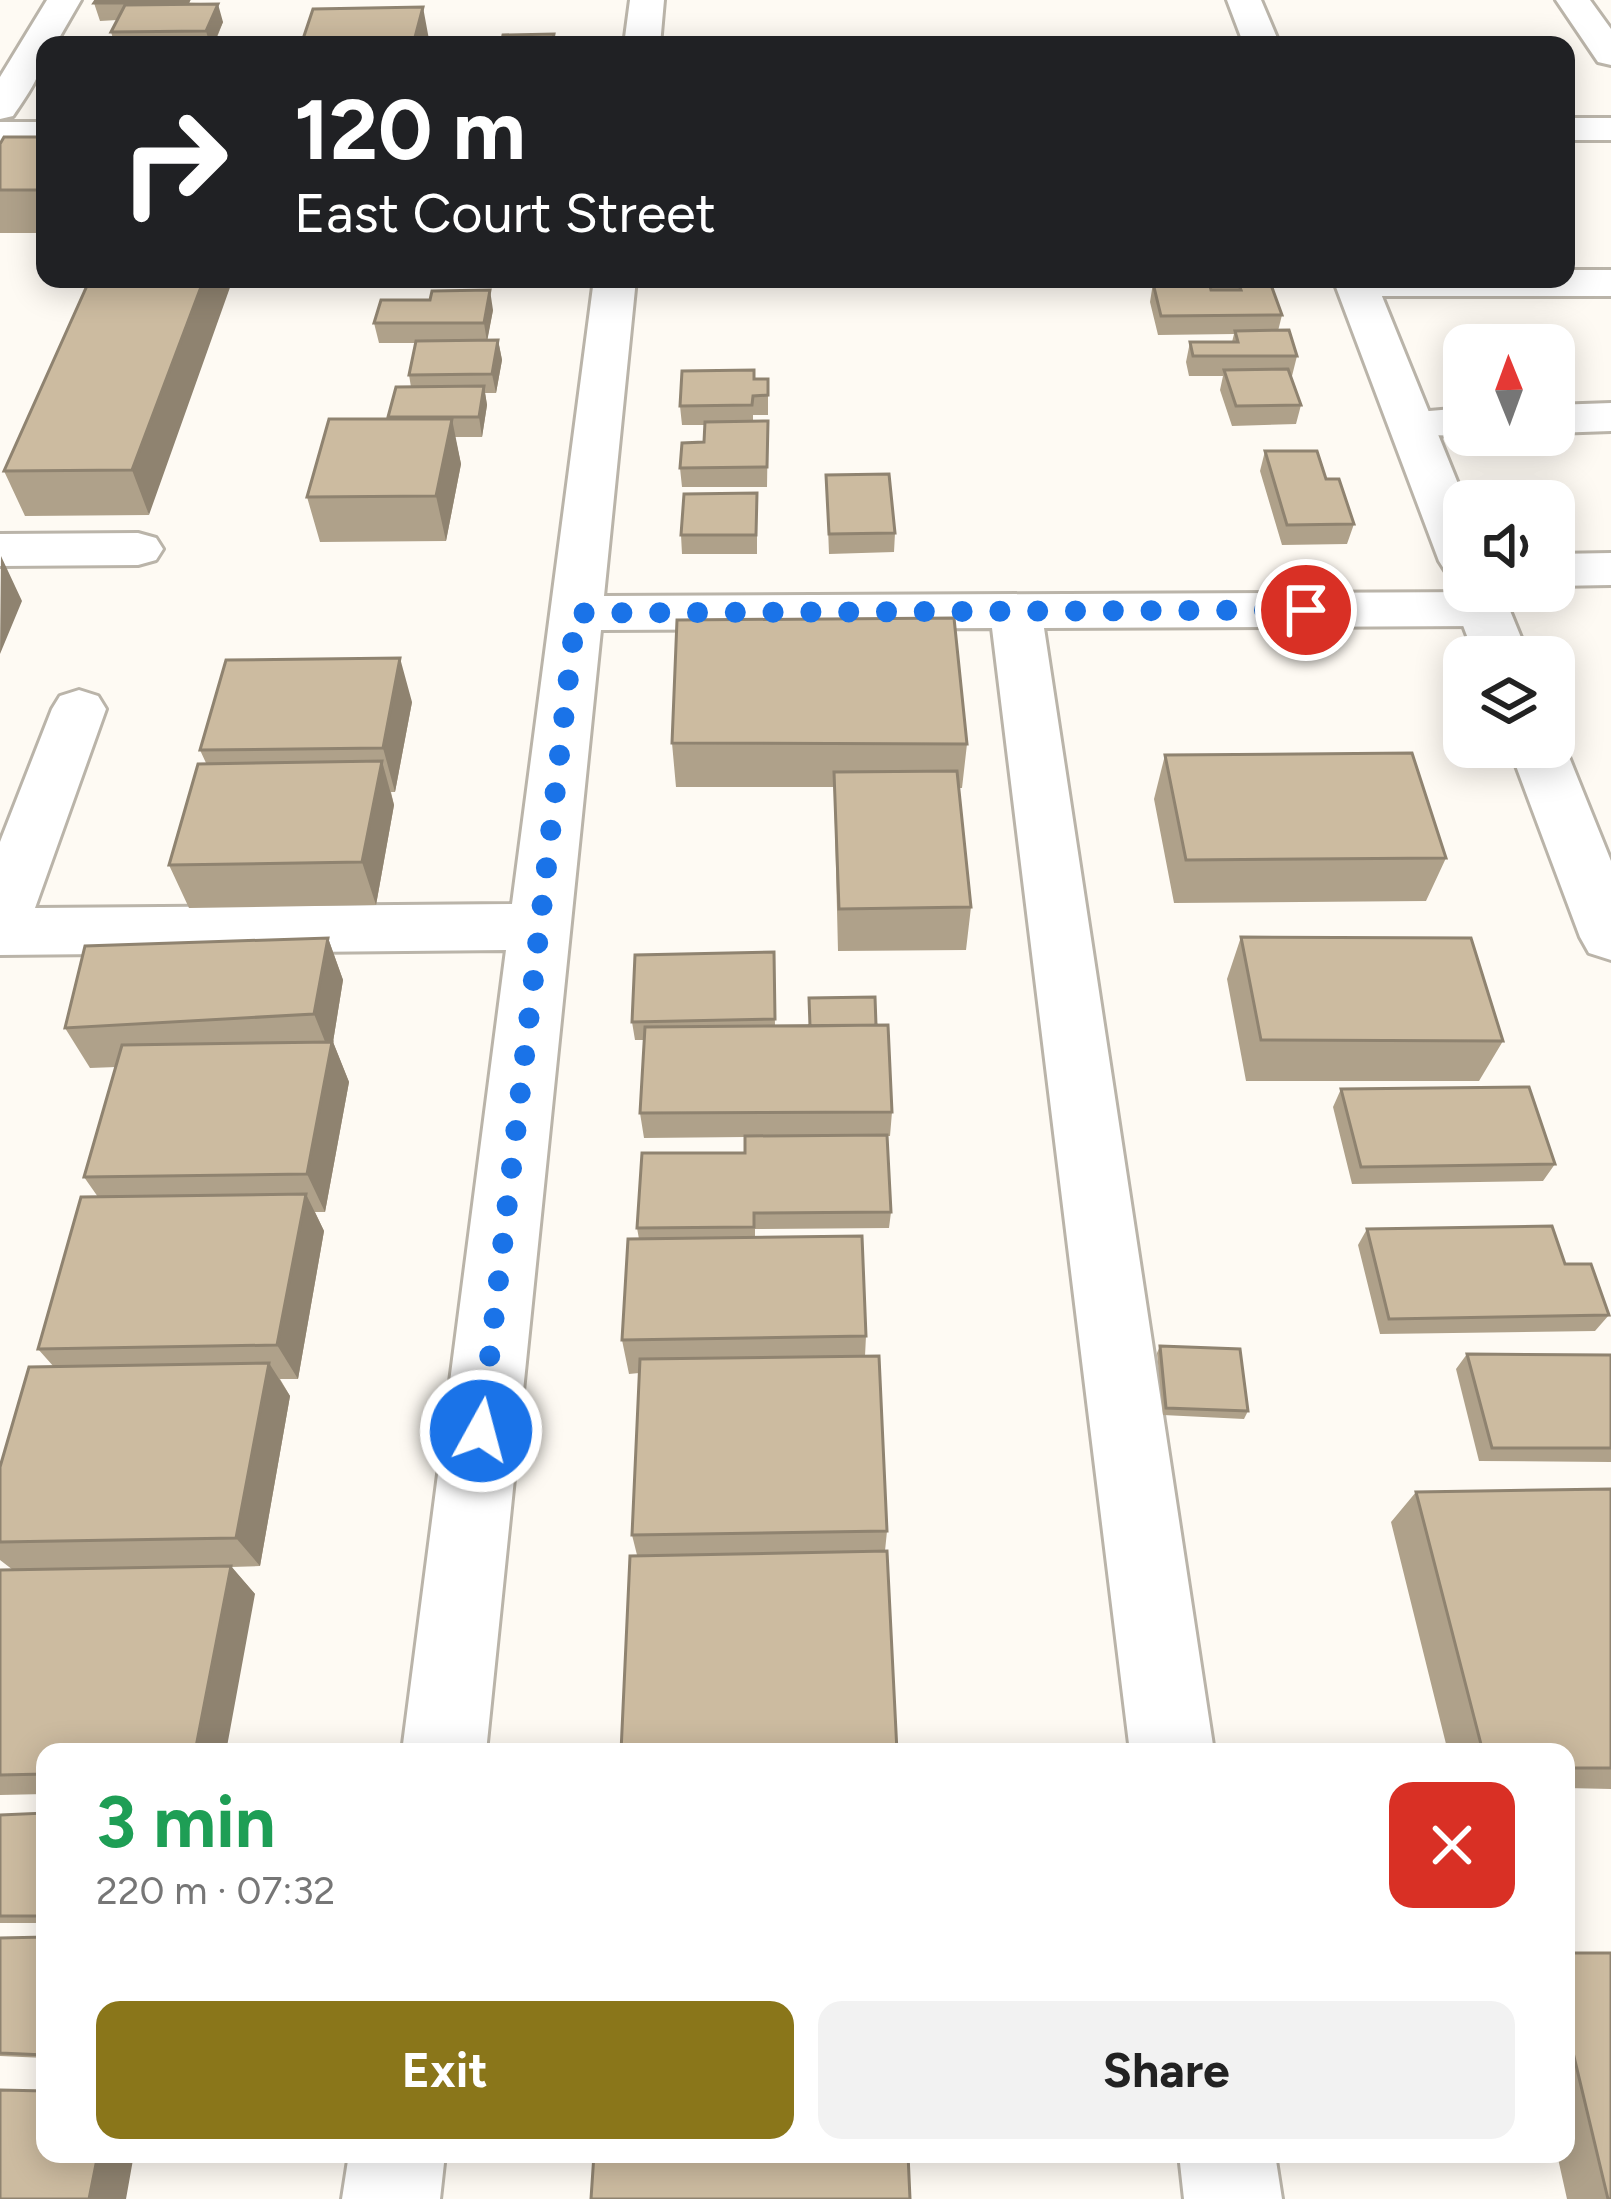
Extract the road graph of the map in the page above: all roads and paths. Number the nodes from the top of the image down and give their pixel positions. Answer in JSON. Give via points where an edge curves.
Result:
{"nodes":[{"id":1,"x":64,"y":0,"type":"edge"},
{"id":2,"x":647,"y":0,"type":"edge"},
{"id":3,"x":1244,"y":0,"type":"edge"},
{"id":4,"x":1573,"y":0,"type":"edge"},
{"id":5,"x":43,"y":36,"type":"edge"},
{"id":6,"x":643,"y":36,"type":"edge"},
{"id":7,"x":1258,"y":36,"type":"edge"},
{"id":8,"x":36,"y":47,"type":"edge"},
{"id":9,"x":1611,"y":54,"type":"edge"},
{"id":10,"x":0,"y":108,"type":"edge"},
{"id":11,"x":1575,"y":129,"type":"edge"},
{"id":12,"x":1611,"y":129,"type":"edge"},
{"id":13,"x":0,"y":133,"type":"edge"},
{"id":14,"x":36,"y":133,"type":"edge"},
{"id":15,"x":1575,"y":283,"type":"edge"},
{"id":16,"x":1611,"y":283,"type":"edge"},
{"id":17,"x":614,"y":288,"type":"edge"},
{"id":18,"x":1358,"y":288,"type":"edge"},
{"id":19,"x":1611,"y":417,"type":"edge"},
{"id":20,"x":1575,"y":418,"type":"edge"},
{"id":21,"x":1443,"y":423,"type":"edge"},
{"id":22,"x":1411,"y":424,"type":"junction"},
{"id":23,"x":1443,"y":507,"type":"edge"},
{"id":24,"x":138,"y":549,"type":"dead end"},
{"id":25,"x":0,"y":550,"type":"edge"},
{"id":26,"x":1611,"y":569,"type":"edge"},
{"id":27,"x":1575,"y":570,"type":"edge"},
{"id":28,"x":1443,"y":601,"type":"edge"},
{"id":29,"x":1016,"y":611,"type":"junction"},
{"id":30,"x":576,"y":613,"type":"junction"},
{"id":31,"x":79,"y":709,"type":"dead end"},
{"id":32,"x":1545,"y":768,"type":"edge"},
{"id":33,"x":0,"y":920,"type":"edge"},
{"id":34,"x":540,"y":927,"type":"junction"},
{"id":35,"x":0,"y":932,"type":"edge"},
{"id":36,"x":1611,"y":937,"type":"edge"},
{"id":37,"x":444,"y":1743,"type":"edge"},
{"id":38,"x":1171,"y":1743,"type":"edge"},
{"id":39,"x":396,"y":2163,"type":"edge"},
{"id":40,"x":1228,"y":2163,"type":"edge"},
{"id":41,"x":392,"y":2199,"type":"edge"},
{"id":42,"x":1233,"y":2199,"type":"edge"}],
"edges":[{"from":1,"to":5,"type":"street"},
{"from":2,"to":6,"type":"street"},
{"from":3,"to":7,"type":"street"},
{"from":4,"to":9,"type":"street"},
{"from":8,"to":10,"type":"street"},
{"from":11,"to":12,"type":"street"},
{"from":13,"to":14,"type":"street"},
{"from":15,"to":16,"type":"street"},
{"from":17,"to":30,"type":"street"},
{"from":18,"to":22,"type":"street"},
{"from":19,"to":20,"type":"street"},
{"from":21,"to":22,"type":"street"},
{"from":22,"to":23,"type":"street"},
{"from":24,"to":25,"type":"street"},
{"from":26,"to":27,"type":"street"},
{"from":28,"to":29,"type":"street"},
{"from":29,"to":30,"type":"street"},
{"from":29,"to":38,"type":"street"},
{"from":30,"to":34,"type":"street"},
{"from":31,"to":33,"type":"street"},
{"from":32,"to":36,"type":"street"},
{"from":34,"to":35,"type":"street"},
{"from":34,"to":37,"type":"street"},
{"from":39,"to":41,"type":"street"},
{"from":40,"to":42,"type":"street"}]}
